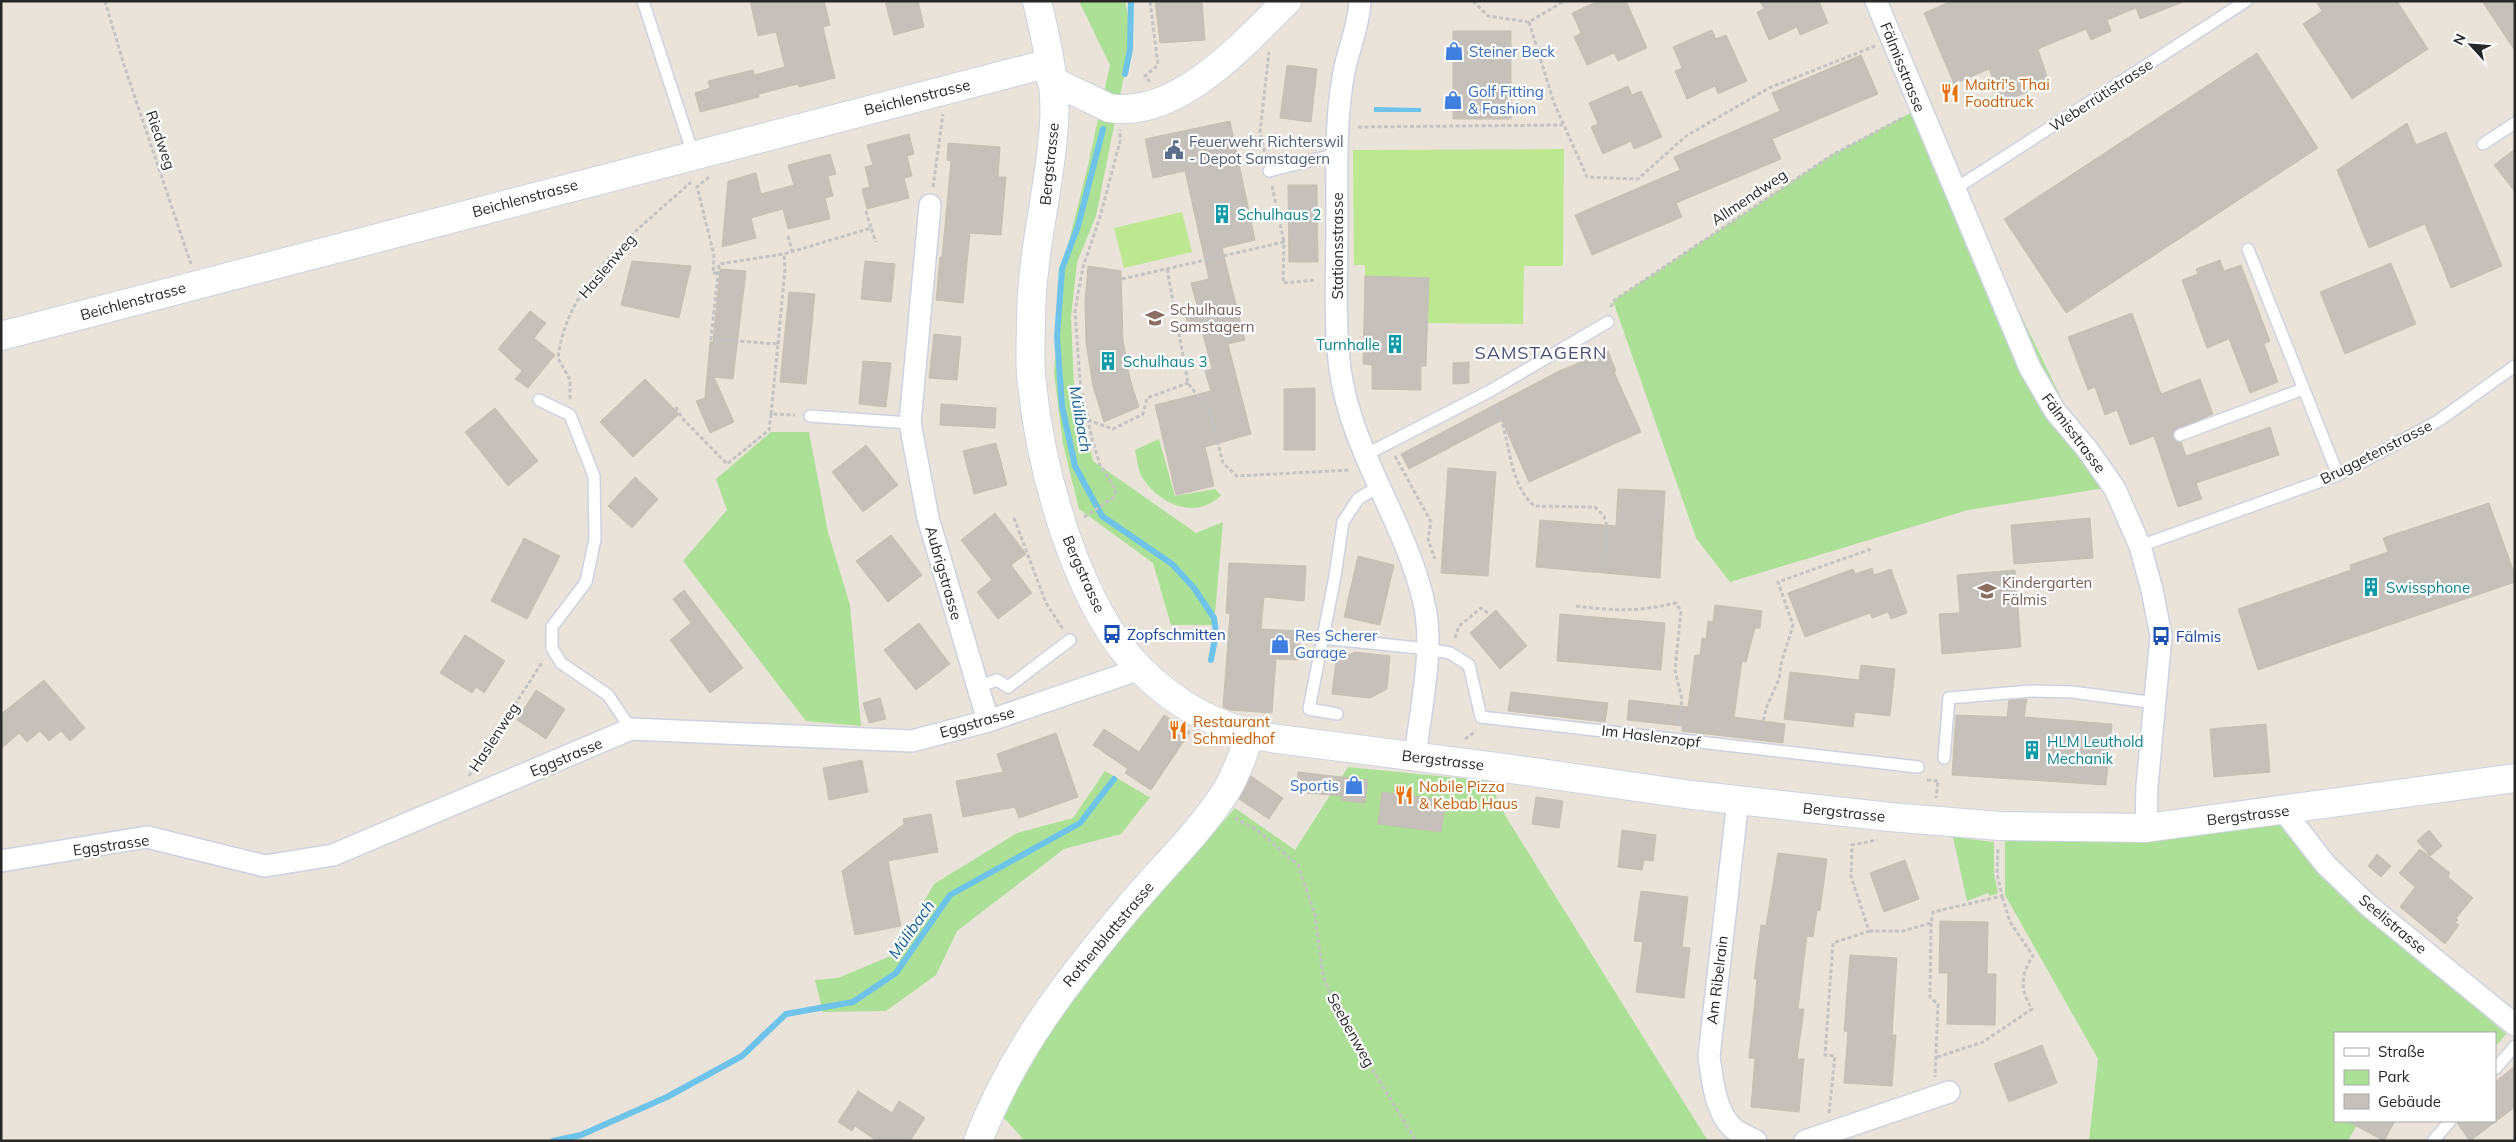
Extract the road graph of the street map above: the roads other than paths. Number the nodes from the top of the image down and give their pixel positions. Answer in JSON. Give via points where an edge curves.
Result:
{"nodes":[{"id":1,"x":644,"y":1,"type":"edge"},
{"id":2,"x":1037,"y":1,"type":"edge"},
{"id":3,"x":1287,"y":1,"type":"edge"},
{"id":4,"x":1360,"y":1,"type":"edge"},
{"id":5,"x":1876,"y":1,"type":"edge"},
{"id":6,"x":2246,"y":1,"type":"edge"},
{"id":7,"x":1051,"y":72,"type":"junction"},
{"id":8,"x":2515,"y":123,"type":"edge"},
{"id":9,"x":2483,"y":144,"type":"dead end"},
{"id":10,"x":1337,"y":154,"type":"junction"},
{"id":11,"x":695,"y":165,"type":"junction"},
{"id":12,"x":1269,"y":171,"type":"road end"},
{"id":13,"x":1955,"y":189,"type":"junction"},
{"id":14,"x":930,"y":205,"type":"road end"},
{"id":15,"x":2248,"y":249,"type":"dead end"},
{"id":16,"x":1608,"y":322,"type":"road end"},
{"id":17,"x":1,"y":336,"type":"edge"},
{"id":18,"x":2515,"y":366,"type":"edge"},
{"id":19,"x":2304,"y":390,"type":"junction"},
{"id":20,"x":539,"y":400,"type":"dead end"},
{"id":21,"x":810,"y":416,"type":"road end"},
{"id":22,"x":910,"y":423,"type":"junction"},
{"id":23,"x":2180,"y":434,"type":"dead end"},
{"id":24,"x":1372,"y":470,"type":"junction"},
{"id":25,"x":2338,"y":475,"type":"junction"},
{"id":26,"x":2140,"y":546,"type":"junction"},
{"id":27,"x":1322,"y":638,"type":"junction"},
{"id":28,"x":1070,"y":640,"type":"road end"},
{"id":29,"x":1428,"y":649,"type":"junction"},
{"id":30,"x":1140,"y":669,"type":"junction"},
{"id":31,"x":978,"y":687,"type":"junction"},
{"id":32,"x":2156,"y":703,"type":"junction"},
{"id":33,"x":1337,"y":714,"type":"dead end"},
{"id":34,"x":988,"y":721,"type":"junction"},
{"id":35,"x":631,"y":729,"type":"junction"},
{"id":36,"x":1250,"y":736,"type":"junction"},
{"id":37,"x":1415,"y":758,"type":"junction"},
{"id":38,"x":1944,"y":758,"type":"dead end"},
{"id":39,"x":1918,"y":767,"type":"dead end"},
{"id":40,"x":2515,"y":778,"type":"edge"},
{"id":41,"x":1738,"y":800,"type":"junction"},
{"id":42,"x":2283,"y":810,"type":"junction"},
{"id":43,"x":2146,"y":828,"type":"junction"},
{"id":44,"x":1,"y":861,"type":"edge"},
{"id":45,"x":2515,"y":1025,"type":"edge"},
{"id":46,"x":2515,"y":1046,"type":"edge"},
{"id":47,"x":2496,"y":1068,"type":"edge"},
{"id":48,"x":1941,"y":1094,"type":"road end"},
{"id":49,"x":2449,"y":1122,"type":"edge"},
{"id":50,"x":1731,"y":1135,"type":"edge"},
{"id":51,"x":978,"y":1141,"type":"edge"},
{"id":52,"x":1756,"y":1141,"type":"edge"},
{"id":53,"x":1805,"y":1141,"type":"edge"},
{"id":54,"x":2433,"y":1141,"type":"edge"}],
"edges":[{"from":1,"to":11,"type":"lane"},
{"from":2,"to":7,"type":"main road","name":"Bergstrasse"},
{"from":3,"to":7,"type":"main road","via":[[1223,63],[1188,90],[1141,108],[1120,110],[1092,102]]},
{"from":4,"to":10,"type":"street","name":"Stationsstrasse","via":[[1359,18],[1343,76]]},
{"from":5,"to":13,"type":"street","name":"Fälmisstrasse"},
{"from":6,"to":13,"type":"lane","name":"Weberrütistrasse"},
{"from":7,"to":11,"type":"main road","name":"Beichlenstrasse","via":[[946,89]]},
{"from":7,"to":30,"type":"main road","name":"Bergstrasse","via":[[1055,122],[1031,317],[1031,383],[1059,516],[1093,600],[1112,634]]},
{"from":8,"to":9,"type":"lane"},
{"from":10,"to":12,"type":"lane"},
{"from":10,"to":24,"type":"street","name":"Stationsstrasse","via":[[1340,369],[1350,410]]},
{"from":11,"to":17,"type":"main road","name":"Beichlenstrasse","via":[[198,284]]},
{"from":13,"to":26,"type":"street","name":"Fälmisstrasse","via":[[2038,386],[2114,489]]},
{"from":14,"to":22,"type":"street","name":"Aubrigstrasse"},
{"from":15,"to":19,"type":"lane"},
{"from":16,"to":24,"type":"lane","via":[[1389,445]]},
{"from":18,"to":25,"type":"lane","name":"Bruggetenstrasse","via":[[2438,421]]},
{"from":19,"to":23,"type":"lane"},
{"from":19,"to":25,"type":"lane"},
{"from":20,"to":35,"type":"lane","via":[[570,415],[594,476],[595,539],[586,582],[552,627],[552,648],[561,663],[608,695]]},
{"from":21,"to":22,"type":"lane"},
{"from":22,"to":31,"type":"street","name":"Aubrigstrasse","via":[[928,518]]},
{"from":24,"to":27,"type":"lane","via":[[1342,522]]},
{"from":24,"to":29,"type":"street","name":"Stationsstrasse","via":[[1412,559],[1425,605]]},
{"from":25,"to":26,"type":"lane","name":"Bruggetenstrasse"},
{"from":26,"to":32,"type":"street","name":"Fälmisstrasse","via":[[2161,636]]},
{"from":27,"to":29,"type":"lane","name":"Im Haslenzopf"},
{"from":27,"to":33,"type":"lane","via":[[1309,709]]},
{"from":28,"to":31,"type":"lane","via":[[1008,687],[997,680]]},
{"from":29,"to":37,"type":"street","name":"Stationsstrasse"},
{"from":29,"to":39,"type":"lane","name":"Im Haslenzopf","via":[[1450,653],[1468,665],[1481,717]]},
{"from":30,"to":34,"type":"street","name":"Eggstrasse"},
{"from":30,"to":36,"type":"main road","name":"Bergstrasse","via":[[1198,713]]},
{"from":31,"to":34,"type":"street","name":"Aubrigstrasse"},
{"from":32,"to":38,"type":"lane","via":[[2072,692],[2031,691],[1950,698]]},
{"from":32,"to":43,"type":"street","name":"Fälmisstrasse"},
{"from":34,"to":35,"type":"street","name":"Eggstrasse","via":[[912,740]]},
{"from":35,"to":44,"type":"street","name":"Eggstrasse","via":[[333,855],[266,866],[147,836]]},
{"from":36,"to":37,"type":"main road","name":"Bergstrasse"},
{"from":36,"to":51,"type":"main road","name":"Rothenblattstrasse","via":[[1237,770],[1214,807],[1062,989],[1026,1041],[998,1091]]},
{"from":37,"to":41,"type":"main road","name":"Bergstrasse"},
{"from":40,"to":42,"type":"main road","name":"Bergstrasse"},
{"from":41,"to":43,"type":"main road","name":"Bergstrasse","via":[[2000,826]]},
{"from":41,"to":50,"type":"street","name":"Am Ribelrain","via":[[1709,1056],[1714,1094],[1728,1121]]},
{"from":42,"to":43,"type":"main road","name":"Bergstrasse"},
{"from":42,"to":45,"type":"street","name":"Seelistrasse","via":[[2326,865],[2369,906]]},
{"from":46,"to":47,"type":"lane"},
{"from":48,"to":53,"type":"street"},
{"from":49,"to":54,"type":"lane"},
{"from":50,"to":52,"type":"street","name":"Am Ribelrain"}]}
